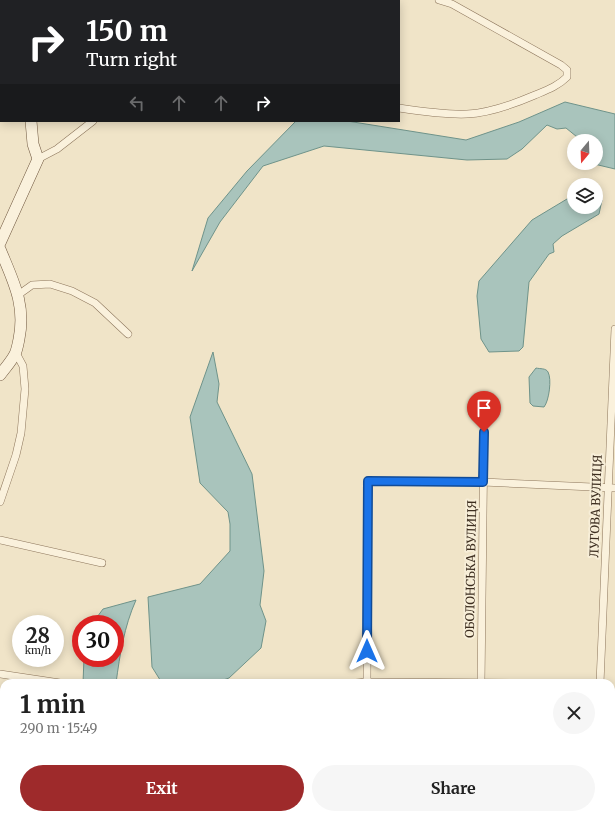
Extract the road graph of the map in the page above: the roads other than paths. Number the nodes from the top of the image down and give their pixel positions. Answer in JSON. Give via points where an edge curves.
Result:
{"nodes":[{"id":1,"x":440,"y":0,"type":"edge"},
{"id":2,"x":400,"y":108,"type":"edge"},
{"id":3,"x":31,"y":122,"type":"edge"},
{"id":4,"x":92,"y":122,"type":"edge"},
{"id":5,"x":38,"y":159,"type":"junction"},
{"id":6,"x":0,"y":243,"type":"edge"},
{"id":7,"x":0,"y":249,"type":"edge"},
{"id":8,"x":18,"y":295,"type":"junction"},
{"id":9,"x":615,"y":329,"type":"edge"},
{"id":10,"x":128,"y":334,"type":"dead end"},
{"id":11,"x":16,"y":354,"type":"junction"},
{"id":12,"x":0,"y":374,"type":"edge"},
{"id":13,"x":484,"y":432,"type":"dead end"},
{"id":14,"x":483,"y":482,"type":"junction"},
{"id":15,"x":612,"y":488,"type":"edge"},
{"id":16,"x":0,"y":502,"type":"edge"},
{"id":17,"x":0,"y":540,"type":"edge"},
{"id":18,"x":102,"y":563,"type":"dead end"},
{"id":19,"x":0,"y":674,"type":"edge"},
{"id":20,"x":33,"y":679,"type":"edge"},
{"id":21,"x":367,"y":679,"type":"edge"},
{"id":22,"x":481,"y":679,"type":"edge"},
{"id":23,"x":600,"y":679,"type":"edge"}],
"edges":[{"from":1,"to":2,"type":"street","via":[[452,4],[561,65],[567,70],[567,77],[560,84],[515,104],[479,113]]},
{"from":3,"to":5,"type":"street","via":[[33,144]]},
{"from":4,"to":5,"type":"street","via":[[57,149]]},
{"from":5,"to":6,"type":"street"},
{"from":7,"to":8,"type":"street"},
{"from":8,"to":10,"type":"street","via":[[32,285],[50,284],[72,291],[95,303]]},
{"from":8,"to":11,"type":"street","via":[[21,318]]},
{"from":9,"to":15,"type":"street","name":"ЛУГОВА ВУЛИЦЯ"},
{"from":11,"to":12,"type":"street"},
{"from":11,"to":16,"type":"street","via":[[23,366],[25,389],[22,418],[16,455]]},
{"from":13,"to":14,"type":"street","name":"ОБОЛОНСЬКА ВУЛИЦЯ"},
{"from":14,"to":15,"type":"street"},
{"from":14,"to":21,"type":"street","via":[[368,481]]},
{"from":14,"to":22,"type":"street","name":"ОБОЛОНСЬКА ВУЛИЦЯ"},
{"from":15,"to":23,"type":"street","name":"ЛУГОВА ВУЛИЦЯ"},
{"from":17,"to":18,"type":"street"},
{"from":19,"to":20,"type":"street"}]}
